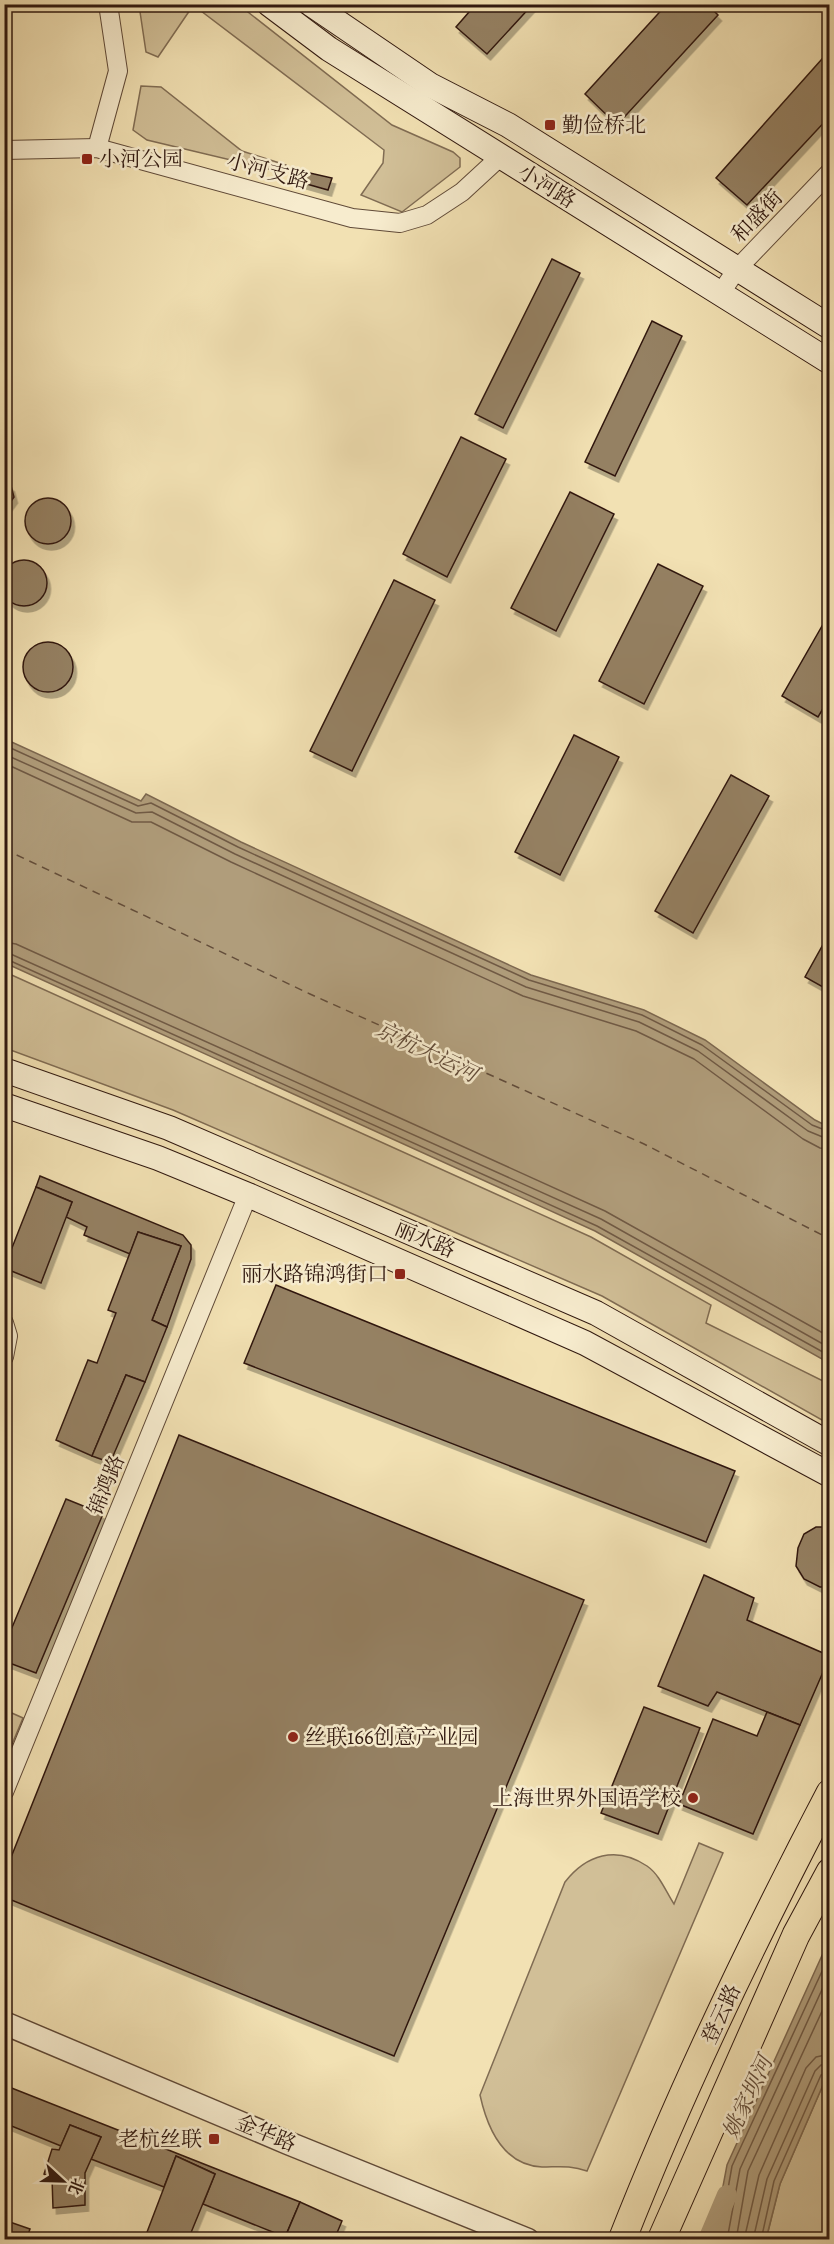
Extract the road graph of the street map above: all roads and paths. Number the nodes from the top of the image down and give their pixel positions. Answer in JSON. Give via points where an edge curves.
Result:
{"nodes":[{"id":1,"x":108,"y":4,"type":"edge"},
{"id":2,"x":269,"y":4,"type":"edge"},
{"id":3,"x":311,"y":4,"type":"edge"},
{"id":4,"x":97,"y":148,"type":"junction"},
{"id":5,"x":4,"y":150,"type":"edge"},
{"id":6,"x":500,"y":157,"type":"junction"},
{"id":7,"x":830,"y":172,"type":"edge"},
{"id":8,"x":737,"y":269,"type":"junction"},
{"id":9,"x":720,"y":294,"type":"junction"},
{"id":10,"x":830,"y":327,"type":"edge"},
{"id":11,"x":830,"y":362,"type":"edge"},
{"id":12,"x":4,"y":1070,"type":"edge"},
{"id":13,"x":4,"y":1104,"type":"edge"},
{"id":14,"x":248,"y":1195,"type":"junction"},
{"id":15,"x":4,"y":1323,"type":"edge"},
{"id":16,"x":4,"y":1357,"type":"edge"},
{"id":17,"x":830,"y":1444,"type":"edge"},
{"id":18,"x":830,"y":1475,"type":"edge"},
{"id":19,"x":4,"y":1792,"type":"edge"},
{"id":20,"x":830,"y":1793,"type":"edge"},
{"id":21,"x":830,"y":1872,"type":"edge"},
{"id":22,"x":4,"y":2023,"type":"edge"},
{"id":23,"x":528,"y":2240,"type":"edge"},
{"id":24,"x":622,"y":2240,"type":"edge"},
{"id":25,"x":661,"y":2240,"type":"edge"}],
"edges":[{"from":1,"to":4,"type":"street","via":[[118,71]]},
{"from":2,"to":6,"type":"main road","name":"小河路","via":[[329,49]]},
{"from":3,"to":8,"type":"main road","name":"小河路","via":[[430,85],[508,125]]},
{"from":4,"to":5,"type":"street","name":"小河支路"},
{"from":4,"to":6,"type":"street","name":"小河支路","via":[[352,218],[400,223],[427,215],[462,192]]},
{"from":6,"to":9,"type":"main road","name":"小河路"},
{"from":7,"to":8,"type":"street","name":"和盛街"},
{"from":8,"to":9,"type":"street","name":"和盛街"},
{"from":8,"to":10,"type":"main road","name":"小河路"},
{"from":9,"to":11,"type":"main road","name":"小河路"},
{"from":12,"to":17,"type":"main road","name":"丽水路","via":[[169,1128],[596,1313]]},
{"from":13,"to":14,"type":"main road","name":"丽水路","via":[[158,1158]]},
{"from":14,"to":18,"type":"main road","name":"丽水路","via":[[585,1343]]},
{"from":14,"to":19,"type":"street","name":"锦鸿路"},
{"from":15,"to":16,"type":"street","via":[[8,1336]]},
{"from":20,"to":24,"type":"main road","name":"登云路","via":[[768,1910],[647,2174]]},
{"from":21,"to":25,"type":"main road","name":"登云路","via":[[796,1935]]},
{"from":22,"to":23,"type":"street","name":"金华路"}]}
